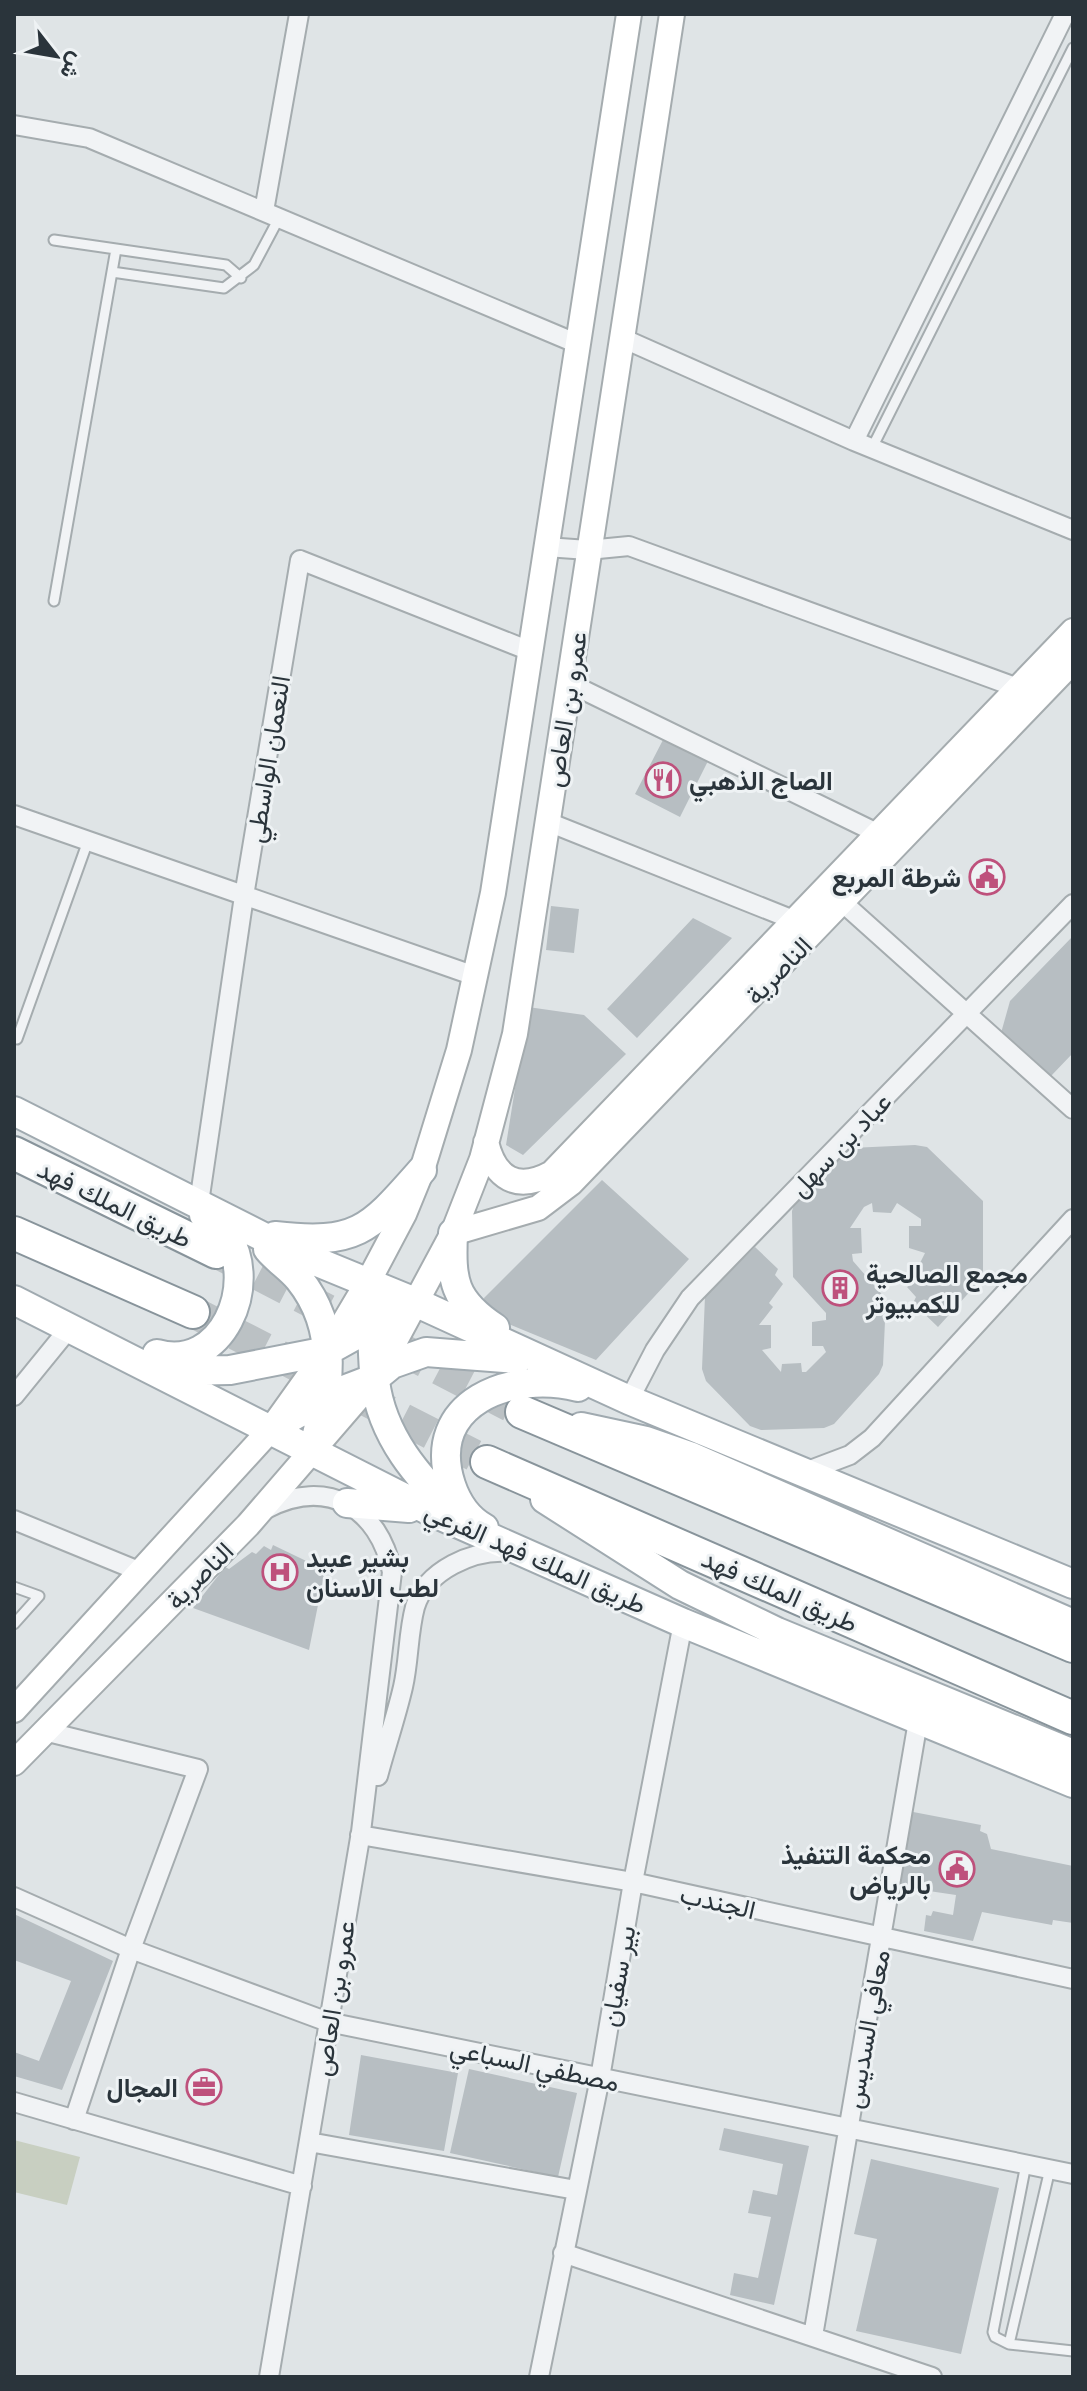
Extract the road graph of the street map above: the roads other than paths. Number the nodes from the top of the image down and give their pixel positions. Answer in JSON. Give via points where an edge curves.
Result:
{"nodes":[{"id":1,"x":299,"y":14,"type":"edge"},
{"id":2,"x":629,"y":14,"type":"edge"},
{"id":3,"x":672,"y":14,"type":"edge"},
{"id":4,"x":1065,"y":14,"type":"edge"},
{"id":5,"x":1073,"y":48,"type":"edge"},
{"id":6,"x":14,"y":125,"type":"edge"},
{"id":7,"x":272,"y":214,"type":"junction"},
{"id":8,"x":54,"y":240,"type":"dead end"},
{"id":9,"x":116,"y":249,"type":"junction"},
{"id":10,"x":112,"y":272,"type":"junction"},
{"id":11,"x":241,"y":278,"type":"junction"},
{"id":12,"x":622,"y":338,"type":"junction"},
{"id":13,"x":578,"y":344,"type":"junction"},
{"id":14,"x":863,"y":445,"type":"junction"},
{"id":15,"x":1073,"y":530,"type":"edge"},
{"id":16,"x":546,"y":547,"type":"junction"},
{"id":17,"x":588,"y":550,"type":"junction"},
{"id":18,"x":54,"y":601,"type":"dead end"},
{"id":19,"x":1073,"y":631,"type":"edge"},
{"id":20,"x":530,"y":651,"type":"junction"},
{"id":21,"x":1073,"y":661,"type":"edge"},
{"id":22,"x":569,"y":683,"type":"junction"},
{"id":23,"x":1018,"y":688,"type":"junction"},
{"id":24,"x":14,"y":815,"type":"edge"},
{"id":25,"x":548,"y":822,"type":"junction"},
{"id":26,"x":879,"y":834,"type":"junction"},
{"id":27,"x":88,"y":841,"type":"junction"},
{"id":28,"x":244,"y":896,"type":"junction"},
{"id":29,"x":835,"y":896,"type":"junction"},
{"id":30,"x":1073,"y":904,"type":"edge"},
{"id":31,"x":796,"y":921,"type":"junction"},
{"id":32,"x":475,"y":976,"type":"junction"},
{"id":33,"x":967,"y":1014,"type":"junction"},
{"id":34,"x":17,"y":1039,"type":"dead end"},
{"id":35,"x":1073,"y":1109,"type":"edge"},
{"id":36,"x":14,"y":1111,"type":"edge"},
{"id":37,"x":486,"y":1142,"type":"junction"},
{"id":38,"x":14,"y":1153,"type":"edge"},
{"id":39,"x":422,"y":1170,"type":"junction"},
{"id":40,"x":171,"y":1189,"type":"junction"},
{"id":41,"x":199,"y":1203,"type":"junction"},
{"id":42,"x":1073,"y":1219,"type":"edge"},
{"id":43,"x":14,"y":1233,"type":"edge"},
{"id":44,"x":254,"y":1233,"type":"junction"},
{"id":45,"x":453,"y":1233,"type":"junction"},
{"id":46,"x":216,"y":1252,"type":"tunnel mouth"},
{"id":47,"x":368,"y":1282,"type":"junction"},
{"id":48,"x":14,"y":1300,"type":"edge"},
{"id":49,"x":415,"y":1302,"type":"junction"},
{"id":50,"x":193,"y":1312,"type":"tunnel mouth"},
{"id":51,"x":372,"y":1323,"type":"junction"},
{"id":52,"x":79,"y":1330,"type":"junction"},
{"id":53,"x":113,"y":1348,"type":"junction"},
{"id":54,"x":327,"y":1351,"type":"junction"},
{"id":55,"x":550,"y":1363,"type":"junction"},
{"id":56,"x":375,"y":1378,"type":"junction"},
{"id":57,"x":14,"y":1396,"type":"edge"},
{"id":58,"x":328,"y":1396,"type":"junction"},
{"id":59,"x":629,"y":1400,"type":"junction"},
{"id":60,"x":522,"y":1412,"type":"joint"},
{"id":61,"x":272,"y":1428,"type":"junction"},
{"id":62,"x":313,"y":1450,"type":"junction"},
{"id":63,"x":487,"y":1462,"type":"joint"},
{"id":64,"x":805,"y":1472,"type":"junction"},
{"id":65,"x":347,"y":1503,"type":"junction"},
{"id":66,"x":430,"y":1511,"type":"junction"},
{"id":67,"x":14,"y":1520,"type":"edge"},
{"id":68,"x":248,"y":1525,"type":"junction"},
{"id":69,"x":467,"y":1527,"type":"junction"},
{"id":70,"x":526,"y":1553,"type":"junction"},
{"id":71,"x":141,"y":1572,"type":"junction"},
{"id":72,"x":1073,"y":1584,"type":"edge"},
{"id":73,"x":14,"y":1587,"type":"edge"},
{"id":74,"x":683,"y":1623,"type":"junction"},
{"id":75,"x":14,"y":1624,"type":"edge"},
{"id":76,"x":1073,"y":1624,"type":"edge"},
{"id":77,"x":1073,"y":1646,"type":"edge"},
{"id":78,"x":14,"y":1710,"type":"edge"},
{"id":79,"x":1073,"y":1718,"type":"edge"},
{"id":80,"x":918,"y":1721,"type":"junction"},
{"id":81,"x":44,"y":1731,"type":"junction"},
{"id":82,"x":1073,"y":1754,"type":"edge"},
{"id":83,"x":14,"y":1763,"type":"edge"},
{"id":84,"x":1073,"y":1783,"type":"edge"},
{"id":85,"x":360,"y":1834,"type":"junction"},
{"id":86,"x":633,"y":1882,"type":"junction"},
{"id":87,"x":14,"y":1897,"type":"edge"},
{"id":88,"x":881,"y":1939,"type":"junction"},
{"id":89,"x":131,"y":1949,"type":"junction"},
{"id":90,"x":1073,"y":1979,"type":"edge"},
{"id":91,"x":328,"y":2022,"type":"junction"},
{"id":92,"x":600,"y":2078,"type":"junction"},
{"id":93,"x":14,"y":2102,"type":"edge"},
{"id":94,"x":74,"y":2120,"type":"junction"},
{"id":95,"x":850,"y":2127,"type":"junction"},
{"id":96,"x":309,"y":2142,"type":"junction"},
{"id":97,"x":1026,"y":2164,"type":"junction"},
{"id":98,"x":1050,"y":2169,"type":"junction"},
{"id":99,"x":1073,"y":2174,"type":"edge"},
{"id":100,"x":302,"y":2186,"type":"junction"},
{"id":101,"x":576,"y":2190,"type":"junction"},
{"id":102,"x":563,"y":2253,"type":"junction"},
{"id":103,"x":813,"y":2336,"type":"junction"},
{"id":104,"x":1009,"y":2344,"type":"junction"},
{"id":105,"x":1073,"y":2351,"type":"edge"},
{"id":106,"x":269,"y":2377,"type":"edge"},
{"id":107,"x":539,"y":2377,"type":"edge"},
{"id":108,"x":932,"y":2377,"type":"edge"}],
"edges":[{"from":1,"to":7,"type":"street"},
{"from":2,"to":13,"type":"main road","name":"عمرو بن العاص"},
{"from":3,"to":12,"type":"main road","name":"عمرو بن العاص"},
{"from":4,"to":14,"type":"street"},
{"from":5,"to":14,"type":"lane"},
{"from":6,"to":7,"type":"street","via":[[89,138]]},
{"from":7,"to":11,"type":"lane","via":[[262,252]]},
{"from":7,"to":13,"type":"street"},
{"from":8,"to":9,"type":"lane"},
{"from":9,"to":10,"type":"lane"},
{"from":9,"to":11,"type":"lane","via":[[226,265]]},
{"from":10,"to":11,"type":"lane","via":[[224,288]]},
{"from":10,"to":18,"type":"lane"},
{"from":12,"to":14,"type":"street"},
{"from":12,"to":17,"type":"main road","name":"عمرو بن العاص"},
{"from":13,"to":16,"type":"main road","name":"عمرو بن العاص"},
{"from":14,"to":15,"type":"street"},
{"from":16,"to":17,"type":"street"},
{"from":16,"to":20,"type":"main road","name":"عمرو بن العاص"},
{"from":17,"to":22,"type":"main road","name":"عمرو بن العاص"},
{"from":17,"to":23,"type":"street","via":[[629,546]]},
{"from":19,"to":23,"type":"main road","name":"الناصرية"},
{"from":20,"to":28,"type":"street","name":"النعمان الواسطي","via":[[300,560]]},
{"from":20,"to":32,"type":"main road","name":"عمرو بن العاص"},
{"from":21,"to":29,"type":"main road","name":"الناصرية"},
{"from":22,"to":25,"type":"main road","name":"عمرو بن العاص"},
{"from":22,"to":26,"type":"street"},
{"from":23,"to":26,"type":"main road","name":"الناصرية"},
{"from":24,"to":27,"type":"street"},
{"from":25,"to":31,"type":"street"},
{"from":25,"to":37,"type":"main road","name":"عمرو بن العاص","via":[[515,1034]]},
{"from":26,"to":29,"type":"main road","name":"الناصرية"},
{"from":27,"to":28,"type":"street"},
{"from":27,"to":34,"type":"lane"},
{"from":28,"to":32,"type":"street"},
{"from":28,"to":41,"type":"street","name":"النعمان الواسطي"},
{"from":29,"to":31,"type":"main road","name":"الناصرية"},
{"from":29,"to":33,"type":"street"},
{"from":29,"to":45,"type":"main road","name":"الناصرية","via":[[571,1183],[538,1208]]},
{"from":30,"to":33,"type":"street","name":"عباد بن سهل"},
{"from":31,"to":37,"type":"main road","name":"الناصرية","via":[[552,1173],[534,1183],[515,1181],[491,1160]]},
{"from":32,"to":39,"type":"main road","name":"عمرو بن العاص","via":[[459,1050]]},
{"from":33,"to":35,"type":"street"},
{"from":33,"to":59,"type":"street","name":"عباد بن سهل","via":[[690,1298]]},
{"from":36,"to":40,"type":"main road"},
{"from":37,"to":45,"type":"main road","name":"عمرو بن العاص"},
{"from":38,"to":46,"type":"highway","name":"طريق الملك فهد"},
{"from":39,"to":44,"type":"main road","via":[[369,1226],[336,1237]]},
{"from":39,"to":47,"type":"main road","name":"عمرو بن العاص"},
{"from":40,"to":41,"type":"main road"},
{"from":40,"to":52,"type":"main road","via":[[227,1237],[240,1272],[237,1303],[222,1332],[201,1349],[172,1358]]},
{"from":41,"to":44,"type":"main road"},
{"from":42,"to":64,"type":"street","via":[[872,1438],[850,1455]]},
{"from":43,"to":50,"type":"highway"},
{"from":44,"to":47,"type":"main road"},
{"from":44,"to":54,"type":"main road","via":[[298,1278],[318,1309]]},
{"from":45,"to":49,"type":"main road","name":"عمرو بن العاص"},
{"from":45,"to":55,"type":"main road","via":[[451,1268],[458,1294],[472,1311]]},
{"from":47,"to":49,"type":"main road"},
{"from":47,"to":51,"type":"main road"},
{"from":47,"to":54,"type":"main road","name":"عمرو بن العاص"},
{"from":48,"to":52,"type":"main road","name":"طريق الملك فهد الفرعي"},
{"from":49,"to":51,"type":"main road"},
{"from":49,"to":55,"type":"main road"},
{"from":49,"to":56,"type":"main road","name":"عمرو بن العاص"},
{"from":51,"to":54,"type":"main road"},
{"from":51,"to":56,"type":"main road"},
{"from":52,"to":53,"type":"main road","name":"طريق الملك فهد الفرعي"},
{"from":52,"to":57,"type":"street"},
{"from":53,"to":54,"type":"main road","via":[[180,1371],[230,1370]]},
{"from":53,"to":61,"type":"main road","name":"طريق الملك فهد الفرعي"},
{"from":54,"to":58,"type":"main road"},
{"from":54,"to":61,"type":"main road","name":"الناصرية"},
{"from":55,"to":56,"type":"main road","via":[[426,1352],[392,1364]]},
{"from":55,"to":59,"type":"main road"},
{"from":56,"to":58,"type":"main road"},
{"from":56,"to":62,"type":"main road","name":"الناصرية"},
{"from":56,"to":69,"type":"main road","via":[[390,1431],[414,1472]]},
{"from":58,"to":61,"type":"main road"},
{"from":58,"to":62,"type":"main road"},
{"from":59,"to":64,"type":"main road"},
{"from":59,"to":70,"type":"main road","via":[[553,1380],[510,1384],[476,1400],[457,1419],[445,1467],[455,1499],[474,1522]]},
{"from":60,"to":76,"type":"main road","via":[[692,1457]]},
{"from":60,"to":77,"type":"highway"},
{"from":61,"to":62,"type":"main road","name":"طريق الملك فهد الفرعي"},
{"from":61,"to":71,"type":"main road","name":"الناصرية"},
{"from":62,"to":66,"type":"main road","name":"طريق الملك فهد الفرعي"},
{"from":62,"to":68,"type":"main road","name":"الناصرية"},
{"from":63,"to":79,"type":"highway","name":"طريق الملك فهد"},
{"from":63,"to":82,"type":"main road","via":[[680,1585],[777,1632]]},
{"from":64,"to":72,"type":"main road"},
{"from":65,"to":66,"type":"main road"},
{"from":65,"to":68,"type":"street","via":[[326,1496],[294,1497],[264,1510]]},
{"from":65,"to":85,"type":"street","name":"عمرو بن العاص","via":[[379,1531],[392,1572]]},
{"from":66,"to":69,"type":"main road","name":"طريق الملك فهد الفرعي"},
{"from":67,"to":71,"type":"street"},
{"from":68,"to":81,"type":"main road","name":"الناصرية"},
{"from":69,"to":70,"type":"main road","name":"طريق الملك فهد الفرعي"},
{"from":70,"to":74,"type":"main road","name":"طريق الملك فهد الفرعي"},
{"from":70,"to":85,"type":"street","via":[[491,1551],[455,1563],[420,1593],[403,1685]]},
{"from":71,"to":78,"type":"main road","name":"الناصرية"},
{"from":73,"to":75,"type":"lane","via":[[39,1596]]},
{"from":74,"to":80,"type":"main road","name":"طريق الملك فهد الفرعي"},
{"from":74,"to":86,"type":"street","name":"بير سفيان"},
{"from":80,"to":84,"type":"main road","name":"طريق الملك فهد الفرعي"},
{"from":80,"to":88,"type":"street","name":"معافي السديس"},
{"from":81,"to":83,"type":"main road","name":"الناصرية"},
{"from":81,"to":89,"type":"street","via":[[198,1769]]},
{"from":85,"to":86,"type":"street","name":"الجندب"},
{"from":85,"to":91,"type":"street","name":"عمرو بن العاص"},
{"from":86,"to":88,"type":"street","name":"الجندب"},
{"from":86,"to":92,"type":"street","name":"بير سفيان"},
{"from":87,"to":89,"type":"street","name":"مصطفي السباعي"},
{"from":88,"to":90,"type":"street","name":"الجندب"},
{"from":88,"to":95,"type":"street","name":"معافي السديس"},
{"from":89,"to":91,"type":"street","name":"مصطفي السباعي"},
{"from":89,"to":94,"type":"street"},
{"from":91,"to":92,"type":"street","name":"مصطفي السباعي"},
{"from":91,"to":96,"type":"street","name":"عمرو بن العاص"},
{"from":92,"to":95,"type":"street","name":"مصطفي السباعي"},
{"from":92,"to":101,"type":"street","name":"بير سفيان"},
{"from":93,"to":94,"type":"street"},
{"from":94,"to":100,"type":"street"},
{"from":95,"to":97,"type":"street","name":"مصطفي السباعي"},
{"from":95,"to":103,"type":"street","name":"معافي السديس"},
{"from":96,"to":100,"type":"street","name":"عمرو بن العاص"},
{"from":96,"to":101,"type":"street"},
{"from":97,"to":98,"type":"street","name":"مصطفي السباعي"},
{"from":97,"to":104,"type":"lane","via":[[993,2332]]},
{"from":98,"to":99,"type":"street","name":"مصطفي السباعي"},
{"from":98,"to":104,"type":"lane"},
{"from":100,"to":106,"type":"street","name":"عمرو بن العاص"},
{"from":101,"to":102,"type":"street","name":"بير سفيان"},
{"from":102,"to":103,"type":"street"},
{"from":102,"to":107,"type":"street","name":"بير سفيان"},
{"from":103,"to":108,"type":"street"},
{"from":104,"to":105,"type":"lane"}]}
